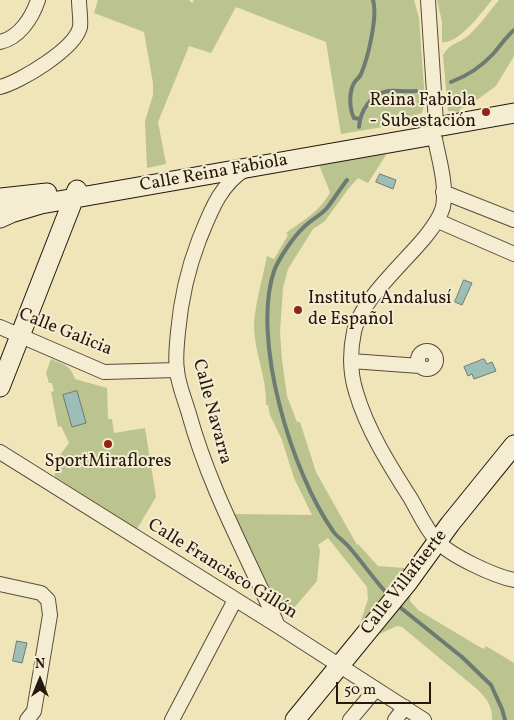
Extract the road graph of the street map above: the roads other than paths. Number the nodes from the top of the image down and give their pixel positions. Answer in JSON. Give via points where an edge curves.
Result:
{"nodes":[{"id":1,"x":38,"y":0,"type":"edge"},
{"id":2,"x":79,"y":0,"type":"edge"},
{"id":3,"x":428,"y":0,"type":"edge"},
{"id":4,"x":0,"y":42,"type":"edge"},
{"id":5,"x":0,"y":87,"type":"edge"},
{"id":6,"x":514,"y":113,"type":"edge"},
{"id":7,"x":514,"y":121,"type":"edge"},
{"id":8,"x":436,"y":131,"type":"junction"},
{"id":9,"x":250,"y":167,"type":"junction"},
{"id":10,"x":205,"y":171,"type":"junction"},
{"id":11,"x":443,"y":192,"type":"junction"},
{"id":12,"x":75,"y":194,"type":"junction"},
{"id":13,"x":0,"y":198,"type":"edge"},
{"id":14,"x":217,"y":198,"type":"junction"},
{"id":15,"x":0,"y":213,"type":"edge"},
{"id":16,"x":0,"y":218,"type":"edge"},
{"id":17,"x":514,"y":220,"type":"edge"},
{"id":18,"x":438,"y":221,"type":"junction"},
{"id":19,"x":514,"y":254,"type":"edge"},
{"id":20,"x":0,"y":328,"type":"edge"},
{"id":21,"x":19,"y":336,"type":"junction"},
{"id":22,"x":351,"y":361,"type":"junction"},
{"id":23,"x":420,"y":366,"type":"dead end"},
{"id":24,"x":177,"y":370,"type":"junction"},
{"id":25,"x":0,"y":387,"type":"edge"},
{"id":26,"x":514,"y":445,"type":"edge"},
{"id":27,"x":0,"y":452,"type":"edge"},
{"id":28,"x":438,"y":542,"type":"junction"},
{"id":29,"x":510,"y":579,"type":"edge"},
{"id":30,"x":0,"y":584,"type":"edge"},
{"id":31,"x":514,"y":590,"type":"edge"},
{"id":32,"x":235,"y":600,"type":"junction"},
{"id":33,"x":278,"y":626,"type":"junction"},
{"id":34,"x":338,"y":666,"type":"junction"},
{"id":35,"x":376,"y":689,"type":"junction"},
{"id":36,"x":405,"y":707,"type":"junction"},
{"id":37,"x":27,"y":720,"type":"edge"},
{"id":38,"x":172,"y":720,"type":"edge"},
{"id":39,"x":295,"y":720,"type":"edge"},
{"id":40,"x":350,"y":720,"type":"edge"},
{"id":41,"x":395,"y":720,"type":"edge"},
{"id":42,"x":424,"y":720,"type":"edge"}],
"edges":[{"from":1,"to":4,"type":"street","via":[[23,29]]},
{"from":2,"to":5,"type":"street","via":[[80,28],[72,40],[29,75]]},
{"from":3,"to":8,"type":"street"},
{"from":6,"to":8,"type":"street","name":"Calle Reina Fabiola"},
{"from":7,"to":8,"type":"street","name":"Calle Reina Fabiola"},
{"from":8,"to":9,"type":"street","name":"Calle Reina Fabiola"},
{"from":8,"to":10,"type":"street","name":"Calle Reina Fabiola"},
{"from":8,"to":11,"type":"street"},
{"from":9,"to":10,"type":"street","name":"Calle Reina Fabiola"},
{"from":9,"to":14,"type":"street","name":"Calle Navarra","via":[[235,175]]},
{"from":10,"to":12,"type":"street","name":"Calle Reina Fabiola"},
{"from":10,"to":14,"type":"street","via":[[215,187]]},
{"from":11,"to":17,"type":"street"},
{"from":11,"to":18,"type":"street","via":[[443,207]]},
{"from":12,"to":13,"type":"street","name":"Calle Reina Fabiola"},
{"from":12,"to":16,"type":"street","name":"Calle Reina Fabiola"},
{"from":12,"to":21,"type":"street"},
{"from":14,"to":24,"type":"street","name":"Calle Navarra","via":[[190,263],[181,299]]},
{"from":15,"to":16,"type":"street","name":"Calle Reina Fabiola"},
{"from":18,"to":19,"type":"street"},
{"from":18,"to":22,"type":"street","via":[[368,302],[354,330]]},
{"from":20,"to":21,"type":"street","name":"Calle Galicia"},
{"from":21,"to":24,"type":"street","name":"Calle Galicia","via":[[104,372]]},
{"from":21,"to":25,"type":"street"},
{"from":22,"to":23,"type":"street"},
{"from":22,"to":28,"type":"street","via":[[355,391],[368,424]]},
{"from":24,"to":33,"type":"street","name":"Calle Navarra","via":[[212,483]]},
{"from":26,"to":28,"type":"street","name":"Calle Villafuerte"},
{"from":27,"to":32,"type":"street","name":"Calle Francisco Gillón"},
{"from":28,"to":29,"type":"street","via":[[458,557]]},
{"from":28,"to":34,"type":"street","name":"Calle Villafuerte"},
{"from":29,"to":31,"type":"street"},
{"from":30,"to":37,"type":"street","via":[[41,593],[48,600],[50,616],[34,711]]},
{"from":32,"to":33,"type":"street","name":"Calle Francisco Gillón"},
{"from":32,"to":38,"type":"street"},
{"from":33,"to":34,"type":"street","name":"Calle Francisco Gillón"},
{"from":34,"to":35,"type":"street","name":"Calle Francisco Gillón"},
{"from":34,"to":39,"type":"street","name":"Calle Villafuerte"},
{"from":35,"to":36,"type":"street","name":"Calle Francisco Gillón"},
{"from":35,"to":40,"type":"street"},
{"from":36,"to":41,"type":"street"},
{"from":36,"to":42,"type":"street","name":"Calle Francisco Gillón"}]}
